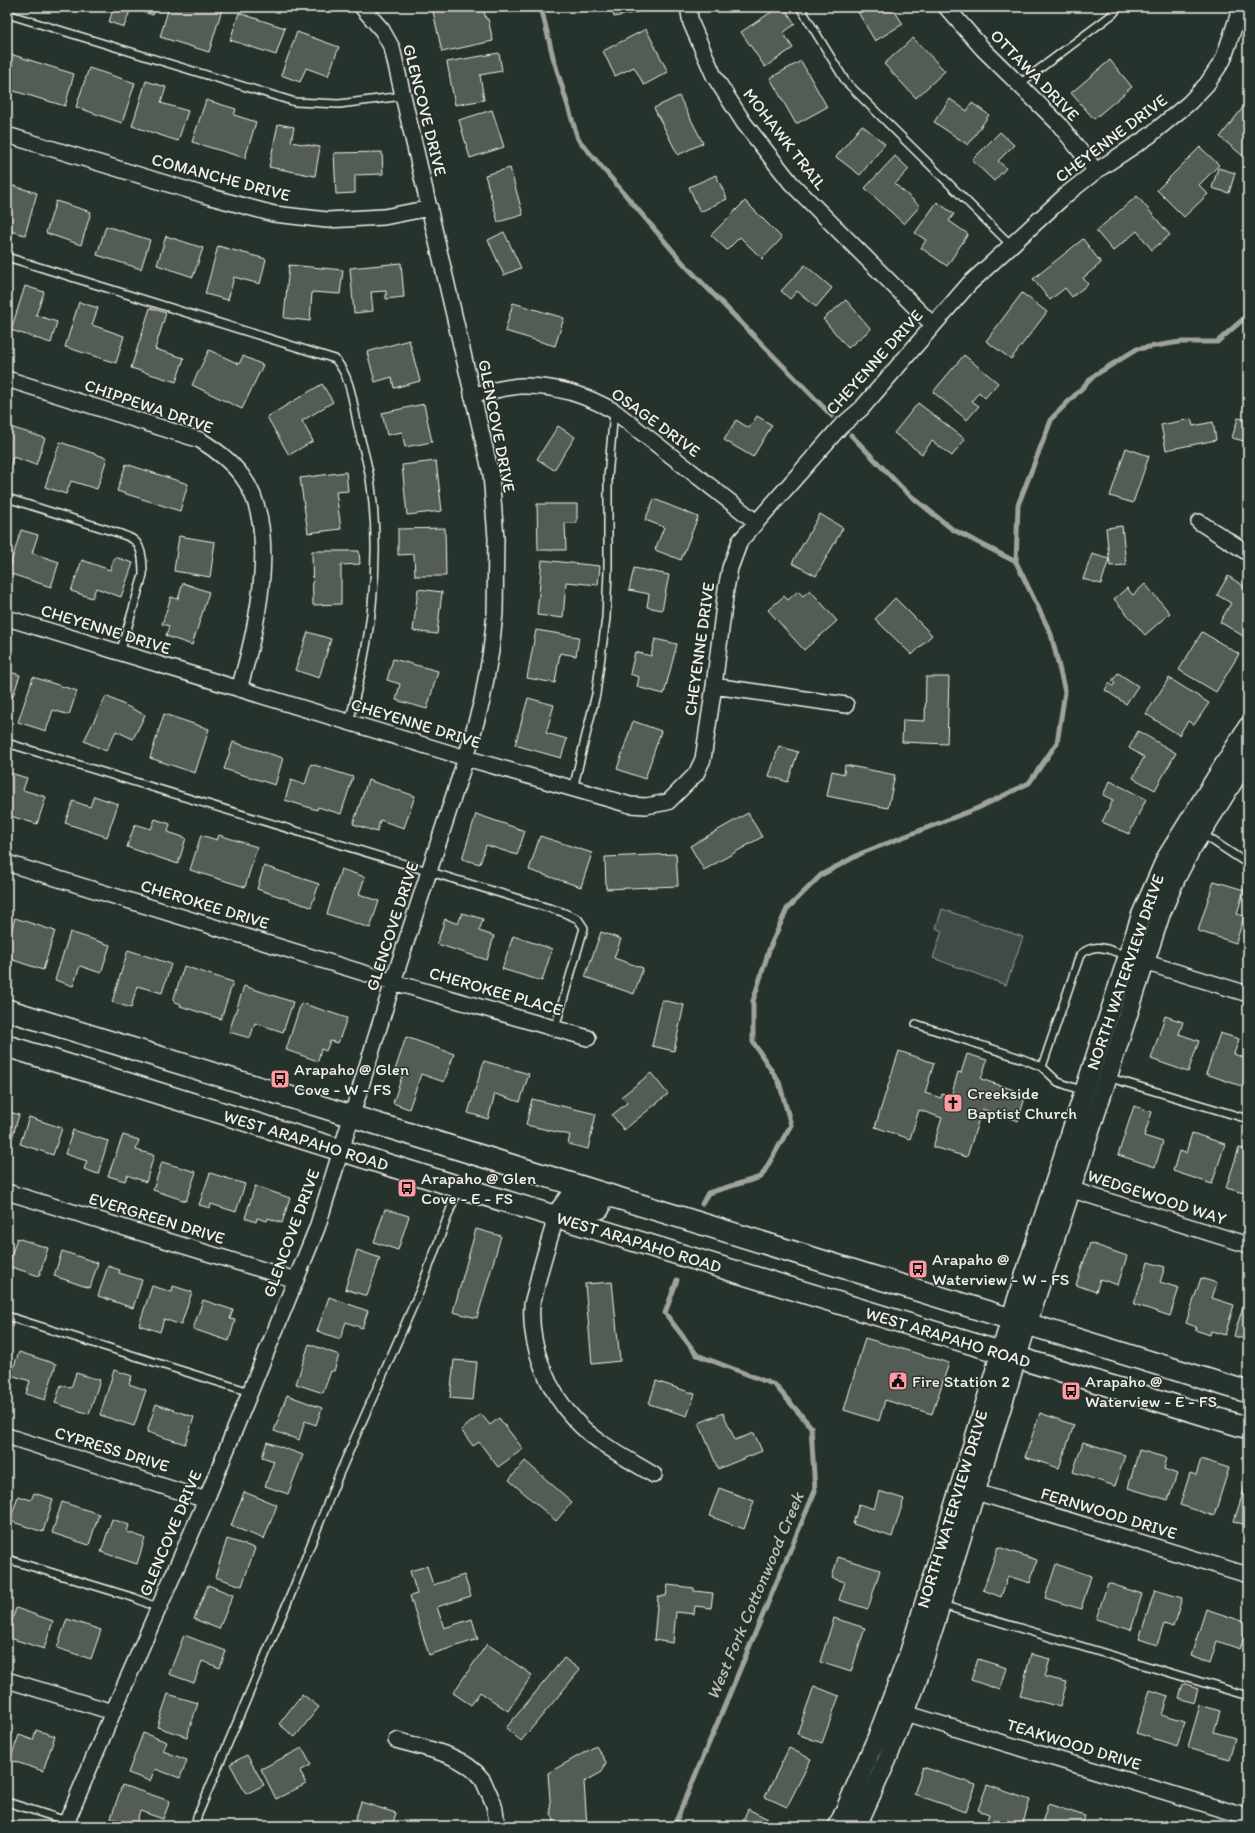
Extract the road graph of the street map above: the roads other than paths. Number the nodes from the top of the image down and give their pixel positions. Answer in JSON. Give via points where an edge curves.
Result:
{"nodes":[{"id":1,"x":362,"y":7,"type":"edge"},
{"id":2,"x":688,"y":7,"type":"edge"},
{"id":3,"x":800,"y":7,"type":"edge"},
{"id":4,"x":946,"y":7,"type":"edge"},
{"id":5,"x":1118,"y":7,"type":"edge"},
{"id":6,"x":1241,"y":7,"type":"edge"},
{"id":7,"x":7,"y":14,"type":"edge"},
{"id":8,"x":1018,"y":85,"type":"junction"},
{"id":9,"x":403,"y":96,"type":"junction"},
{"id":10,"x":7,"y":135,"type":"edge"},
{"id":11,"x":1096,"y":171,"type":"junction"},
{"id":12,"x":430,"y":208,"type":"junction"},
{"id":13,"x":1011,"y":245,"type":"junction"},
{"id":14,"x":7,"y":257,"type":"edge"},
{"id":15,"x":933,"y":325,"type":"junction"},
{"id":16,"x":7,"y":379,"type":"edge"},
{"id":17,"x":472,"y":395,"type":"junction"},
{"id":18,"x":614,"y":411,"type":"junction"},
{"id":19,"x":7,"y":498,"type":"edge"},
{"id":20,"x":756,"y":522,"type":"junction"},
{"id":21,"x":1200,"y":522,"type":"dead end"},
{"id":22,"x":1248,"y":553,"type":"edge"},
{"id":23,"x":7,"y":618,"type":"edge"},
{"id":24,"x":120,"y":653,"type":"junction"},
{"id":25,"x":714,"y":686,"type":"junction"},
{"id":26,"x":239,"y":689,"type":"junction"},
{"id":27,"x":846,"y":704,"type":"dead end"},
{"id":28,"x":349,"y":722,"type":"junction"},
{"id":29,"x":1248,"y":726,"type":"edge"},
{"id":30,"x":7,"y":743,"type":"edge"},
{"id":31,"x":466,"y":758,"type":"junction"},
{"id":32,"x":1248,"y":758,"type":"edge"},
{"id":33,"x":573,"y":789,"type":"junction"},
{"id":34,"x":1201,"y":833,"type":"junction"},
{"id":35,"x":7,"y":863,"type":"edge"},
{"id":36,"x":1248,"y":864,"type":"edge"},
{"id":37,"x":429,"y":873,"type":"junction"},
{"id":38,"x":1127,"y":957,"type":"junction"},
{"id":39,"x":1144,"y":962,"type":"junction"},
{"id":40,"x":393,"y":982,"type":"junction"},
{"id":41,"x":1248,"y":994,"type":"edge"},
{"id":42,"x":7,"y":1010,"type":"edge"},
{"id":43,"x":916,"y":1024,"type":"dead end"},
{"id":44,"x":555,"y":1028,"type":"junction"},
{"id":45,"x":588,"y":1038,"type":"dead end"},
{"id":46,"x":7,"y":1046,"type":"edge"},
{"id":47,"x":1042,"y":1068,"type":"junction"},
{"id":48,"x":1107,"y":1077,"type":"junction"},
{"id":49,"x":1083,"y":1091,"type":"junction"},
{"id":50,"x":350,"y":1117,"type":"junction"},
{"id":51,"x":1248,"y":1120,"type":"edge"},
{"id":52,"x":340,"y":1151,"type":"junction"},
{"id":53,"x":1054,"y":1184,"type":"junction"},
{"id":54,"x":459,"y":1187,"type":"junction"},
{"id":55,"x":1071,"y":1189,"type":"junction"},
{"id":56,"x":7,"y":1192,"type":"edge"},
{"id":57,"x":556,"y":1216,"type":"junction"},
{"id":58,"x":686,"y":1220,"type":"junction"},
{"id":59,"x":1248,"y":1245,"type":"edge"},
{"id":60,"x":296,"y":1280,"type":"junction"},
{"id":61,"x":7,"y":1316,"type":"edge"},
{"id":62,"x":1019,"y":1322,"type":"junction"},
{"id":63,"x":1008,"y":1356,"type":"junction"},
{"id":64,"x":250,"y":1392,"type":"junction"},
{"id":65,"x":1248,"y":1392,"type":"edge"},
{"id":66,"x":1248,"y":1428,"type":"edge"},
{"id":67,"x":7,"y":1436,"type":"edge"},
{"id":68,"x":654,"y":1475,"type":"dead end"},
{"id":69,"x":968,"y":1489,"type":"junction"},
{"id":70,"x":206,"y":1500,"type":"junction"},
{"id":71,"x":7,"y":1558,"type":"edge"},
{"id":72,"x":1248,"y":1575,"type":"edge"},
{"id":73,"x":942,"y":1604,"type":"junction"},
{"id":74,"x":158,"y":1608,"type":"junction"},
{"id":75,"x":7,"y":1680,"type":"edge"},
{"id":76,"x":1248,"y":1696,"type":"edge"},
{"id":77,"x":897,"y":1710,"type":"junction"},
{"id":78,"x":113,"y":1712,"type":"junction"},
{"id":79,"x":396,"y":1740,"type":"dead end"},
{"id":80,"x":7,"y":1802,"type":"edge"},
{"id":81,"x":1248,"y":1817,"type":"edge"},
{"id":82,"x":66,"y":1824,"type":"edge"},
{"id":83,"x":864,"y":1824,"type":"edge"},
{"id":84,"x":196,"y":1826,"type":"edge"},
{"id":85,"x":496,"y":1826,"type":"edge"},
{"id":86,"x":838,"y":1826,"type":"edge"}],
"edges":[{"from":1,"to":9,"type":"street","name":"GLENCOVE DRIVE","via":[[382,30],[392,48]]},
{"from":2,"to":15,"type":"street","name":"MOHAWK TRAIL","via":[[691,23],[714,76],[744,123],[791,183]]},
{"from":3,"to":13,"type":"lane","via":[[846,82]]},
{"from":4,"to":8,"type":"street","name":"OTTAWA DRIVE"},
{"from":5,"to":8,"type":"lane","via":[[1113,14]]},
{"from":6,"to":11,"type":"street","name":"CHEYENNE DRIVE","via":[[1223,60],[1207,84],[1189,103],[1149,136]]},
{"from":7,"to":9,"type":"lane","via":[[295,102],[339,104]]},
{"from":8,"to":11,"type":"street","name":"OTTAWA DRIVE","via":[[1058,123]]},
{"from":9,"to":12,"type":"street","name":"GLENCOVE DRIVE"},
{"from":10,"to":12,"type":"street","name":"COMANCHE DRIVE","via":[[274,214],[327,220],[384,217]]},
{"from":11,"to":13,"type":"street","name":"CHEYENNE DRIVE"},
{"from":12,"to":17,"type":"street","name":"GLENCOVE DRIVE"},
{"from":13,"to":15,"type":"street","name":"CHEYENNE DRIVE","via":[[969,284]]},
{"from":14,"to":28,"type":"lane","via":[[335,359],[342,366],[350,388],[371,484],[376,548],[371,618],[360,682]]},
{"from":15,"to":20,"type":"street","name":"CHEYENNE DRIVE","via":[[861,409],[840,427]]},
{"from":16,"to":26,"type":"street","name":"CHIPPEWA DRIVE","via":[[200,440],[222,454],[242,476],[256,502],[260,520],[262,560],[260,604],[252,645]]},
{"from":17,"to":18,"type":"street","name":"OSAGE DRIVE","via":[[520,386],[550,387],[579,395]]},
{"from":17,"to":31,"type":"street","name":"GLENCOVE DRIVE","via":[[491,474],[496,577],[491,651],[482,701]]},
{"from":18,"to":20,"type":"street","name":"OSAGE DRIVE"},
{"from":18,"to":33,"type":"lane","via":[[608,477],[606,618],[596,694]]},
{"from":19,"to":24,"type":"lane","via":[[118,533],[135,541],[143,564],[143,575]]},
{"from":20,"to":25,"type":"street","name":"CHEYENNE DRIVE","via":[[740,541],[730,568]]},
{"from":21,"to":22,"type":"street"},
{"from":23,"to":24,"type":"street","name":"CHEYENNE DRIVE"},
{"from":24,"to":26,"type":"street","name":"CHEYENNE DRIVE"},
{"from":25,"to":27,"type":"street"},
{"from":25,"to":33,"type":"street","name":"CHEYENNE DRIVE","via":[[703,759],[696,774],[668,802],[630,806]]},
{"from":26,"to":28,"type":"street","name":"CHEYENNE DRIVE"},
{"from":28,"to":31,"type":"street","name":"CHEYENNE DRIVE"},
{"from":29,"to":38,"type":"street","name":"NORTH WATERVIEW DRIVE","via":[[1166,858],[1141,915]]},
{"from":30,"to":37,"type":"lane"},
{"from":31,"to":33,"type":"street","name":"CHEYENNE DRIVE"},
{"from":31,"to":37,"type":"street","name":"GLENCOVE DRIVE"},
{"from":32,"to":34,"type":"street","name":"NORTH WATERVIEW DRIVE"},
{"from":34,"to":36,"type":"lane"},
{"from":34,"to":39,"type":"street","name":"NORTH WATERVIEW DRIVE","via":[[1176,878]]},
{"from":35,"to":40,"type":"street","name":"CHEROKEE DRIVE"},
{"from":37,"to":40,"type":"street","name":"GLENCOVE DRIVE"},
{"from":37,"to":44,"type":"lane","via":[[578,919],[584,928]]},
{"from":38,"to":39,"type":"street"},
{"from":38,"to":47,"type":"lane","via":[[1098,947],[1087,949],[1080,955]]},
{"from":38,"to":49,"type":"street","name":"NORTH WATERVIEW DRIVE"},
{"from":39,"to":41,"type":"street"},
{"from":39,"to":48,"type":"street","name":"NORTH WATERVIEW DRIVE"},
{"from":40,"to":44,"type":"street","name":"CHEROKEE PLACE"},
{"from":40,"to":50,"type":"street","name":"GLENCOVE DRIVE"},
{"from":42,"to":50,"type":"main road","name":"WEST ARAPAHO ROAD"},
{"from":43,"to":47,"type":"lane","via":[[1023,1059]]},
{"from":44,"to":45,"type":"street","name":"CHEROKEE PLACE"},
{"from":46,"to":52,"type":"main road","name":"WEST ARAPAHO ROAD"},
{"from":47,"to":49,"type":"lane","via":[[1058,1082]]},
{"from":48,"to":51,"type":"lane"},
{"from":48,"to":55,"type":"street","name":"NORTH WATERVIEW DRIVE"},
{"from":49,"to":53,"type":"street","name":"NORTH WATERVIEW DRIVE"},
{"from":50,"to":52,"type":"street","name":"GLENCOVE DRIVE"},
{"from":50,"to":58,"type":"main road","name":"WEST ARAPAHO ROAD"},
{"from":52,"to":54,"type":"main road","name":"WEST ARAPAHO ROAD"},
{"from":52,"to":60,"type":"street","name":"GLENCOVE DRIVE","via":[[317,1228]]},
{"from":53,"to":55,"type":"street","name":"WEDGEWOOD WAY"},
{"from":53,"to":62,"type":"street","name":"NORTH WATERVIEW DRIVE"},
{"from":54,"to":57,"type":"main road","name":"WEST ARAPAHO ROAD"},
{"from":54,"to":84,"type":"lane","via":[[421,1288],[340,1472],[197,1817]]},
{"from":55,"to":59,"type":"street","name":"WEDGEWOOD WAY"},
{"from":55,"to":62,"type":"street","name":"NORTH WATERVIEW DRIVE"},
{"from":56,"to":60,"type":"street","name":"EVERGREEN DRIVE"},
{"from":57,"to":58,"type":"main road","via":[[568,1201],[574,1200],[652,1222],[670,1223]]},
{"from":57,"to":63,"type":"main road","name":"WEST ARAPAHO ROAD"},
{"from":57,"to":68,"type":"street","via":[[532,1304],[534,1337],[544,1373],[576,1422],[607,1446]]},
{"from":58,"to":62,"type":"main road","name":"WEST ARAPAHO ROAD"},
{"from":60,"to":64,"type":"street","name":"GLENCOVE DRIVE"},
{"from":61,"to":64,"type":"lane"},
{"from":62,"to":63,"type":"street","name":"NORTH WATERVIEW DRIVE"},
{"from":62,"to":65,"type":"main road","name":"WEST ARAPAHO ROAD"},
{"from":63,"to":66,"type":"main road","name":"WEST ARAPAHO ROAD"},
{"from":63,"to":69,"type":"street","name":"NORTH WATERVIEW DRIVE"},
{"from":64,"to":70,"type":"street","name":"GLENCOVE DRIVE"},
{"from":67,"to":70,"type":"street","name":"CYPRESS DRIVE"},
{"from":69,"to":72,"type":"street","name":"FERNWOOD DRIVE"},
{"from":69,"to":73,"type":"street","name":"NORTH WATERVIEW DRIVE"},
{"from":69,"to":77,"type":"street","name":"NORTH WATERVIEW DRIVE","via":[[908,1653]]},
{"from":70,"to":74,"type":"street","name":"GLENCOVE DRIVE"},
{"from":71,"to":74,"type":"lane","via":[[135,1598]]},
{"from":73,"to":76,"type":"lane"},
{"from":73,"to":77,"type":"street","name":"NORTH WATERVIEW DRIVE","via":[[917,1682]]},
{"from":74,"to":78,"type":"street","name":"GLENCOVE DRIVE"},
{"from":75,"to":78,"type":"street"},
{"from":77,"to":81,"type":"street","name":"TEAKWOOD DRIVE"},
{"from":77,"to":83,"type":"street","name":"NORTH WATERVIEW DRIVE","via":[[887,1760]]},
{"from":77,"to":86,"type":"street","name":"NORTH WATERVIEW DRIVE"},
{"from":78,"to":82,"type":"street","name":"GLENCOVE DRIVE"},
{"from":79,"to":85,"type":"street","via":[[464,1763],[481,1779],[492,1800]]},
{"from":80,"to":82,"type":"lane"}]}
